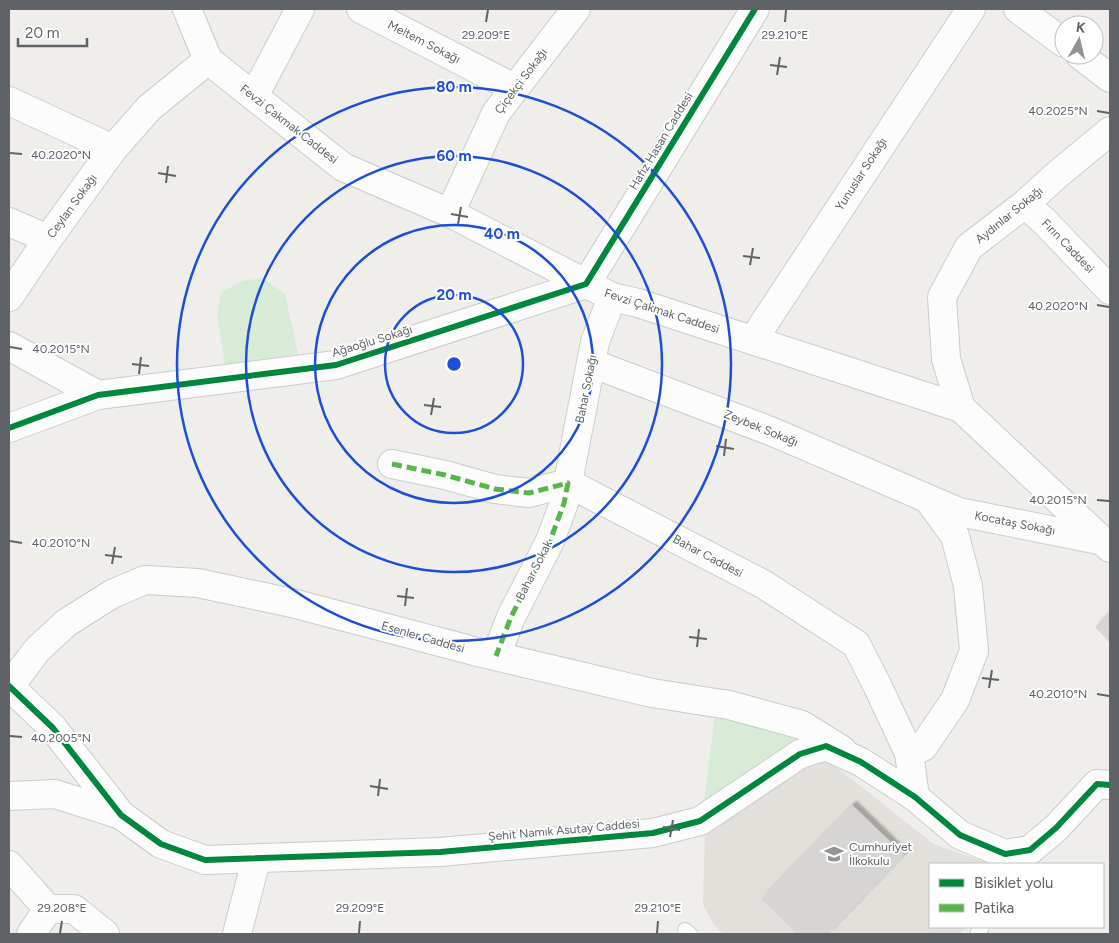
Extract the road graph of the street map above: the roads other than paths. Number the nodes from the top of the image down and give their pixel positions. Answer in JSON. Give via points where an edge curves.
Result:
{"nodes":[{"id":1,"x":187,"y":9,"type":"edge"},
{"id":2,"x":300,"y":9,"type":"edge"},
{"id":3,"x":361,"y":9,"type":"edge"},
{"id":4,"x":576,"y":9,"type":"edge"},
{"id":5,"x":755,"y":9,"type":"edge"},
{"id":6,"x":971,"y":9,"type":"edge"},
{"id":7,"x":1018,"y":9,"type":"edge"},
{"id":8,"x":1054,"y":36,"type":"edge"},
{"id":9,"x":208,"y":60,"type":"junction"},
{"id":10,"x":1093,"y":65,"type":"edge"},
{"id":11,"x":1110,"y":78,"type":"edge"},
{"id":12,"x":514,"y":88,"type":"junction"},
{"id":13,"x":254,"y":96,"type":"junction"},
{"id":14,"x":9,"y":101,"type":"edge"},
{"id":15,"x":1110,"y":131,"type":"edge"},
{"id":16,"x":113,"y":149,"type":"junction"},
{"id":17,"x":1025,"y":204,"type":"junction"},
{"id":18,"x":450,"y":213,"type":"junction"},
{"id":19,"x":9,"y":222,"type":"edge"},
{"id":20,"x":48,"y":239,"type":"junction"},
{"id":21,"x":586,"y":284,"type":"junction"},
{"id":22,"x":1110,"y":290,"type":"edge"},
{"id":23,"x":9,"y":297,"type":"edge"},
{"id":24,"x":612,"y":297,"type":"junction"},
{"id":25,"x":753,"y":340,"type":"junction"},
{"id":26,"x":9,"y":346,"type":"edge"},
{"id":27,"x":591,"y":363,"type":"junction"},
{"id":28,"x":98,"y":395,"type":"junction"},
{"id":29,"x":961,"y":408,"type":"junction"},
{"id":30,"x":9,"y":428,"type":"edge"},
{"id":31,"x":392,"y":464,"type":"dead end"},
{"id":32,"x":568,"y":483,"type":"junction"},
{"id":33,"x":928,"y":499,"type":"junction"},
{"id":34,"x":1107,"y":545,"type":"edge"},
{"id":35,"x":496,"y":656,"type":"junction"},
{"id":36,"x":9,"y":686,"type":"edge"},
{"id":37,"x":909,"y":753,"type":"junction"},
{"id":38,"x":861,"y":762,"type":"junction"},
{"id":39,"x":1110,"y":785,"type":"edge"},
{"id":40,"x":9,"y":796,"type":"edge"},
{"id":41,"x":916,"y":797,"type":"junction"},
{"id":42,"x":120,"y":815,"type":"junction"},
{"id":43,"x":1026,"y":857,"type":"edge"},
{"id":44,"x":256,"y":860,"type":"junction"},
{"id":45,"x":9,"y":865,"type":"edge"},
{"id":46,"x":48,"y":909,"type":"junction"},
{"id":47,"x":31,"y":934,"type":"edge"},
{"id":48,"x":105,"y":934,"type":"edge"},
{"id":49,"x":237,"y":934,"type":"edge"}],
"edges":[{"from":1,"to":9,"type":"street","name":"Fevzi Çakmak Caddesi"},
{"from":2,"to":13,"type":"street"},
{"from":3,"to":12,"type":"street","name":"Meltem Sokağı"},
{"from":4,"to":12,"type":"street","name":"Çiçekçi Sokağı"},
{"from":5,"to":21,"type":"street","name":"Hafız Hasan Caddesi"},
{"from":6,"to":25,"type":"street","name":"Yunuslar Sokağı"},
{"from":7,"to":8,"type":"street"},
{"from":9,"to":13,"type":"street","name":"Fevzi Çakmak Caddesi"},
{"from":9,"to":16,"type":"street","name":"Ceylan Sokağı","via":[[149,108]]},
{"from":10,"to":11,"type":"street"},
{"from":12,"to":18,"type":"street","name":"Çiçekçi Sokağı","via":[[496,113]]},
{"from":13,"to":18,"type":"street","name":"Fevzi Çakmak Caddesi","via":[[343,167]]},
{"from":14,"to":16,"type":"street"},
{"from":15,"to":17,"type":"street","name":"Aydınlar Sokağı"},
{"from":16,"to":20,"type":"street","name":"Ceylan Sokağı"},
{"from":17,"to":22,"type":"street","name":"Fırın Caddesi"},
{"from":17,"to":29,"type":"street","name":"Aydınlar Sokağı","via":[[969,247],[942,297],[946,359]]},
{"from":18,"to":21,"type":"street","name":"Fevzi Çakmak Caddesi"},
{"from":19,"to":20,"type":"street"},
{"from":20,"to":23,"type":"street","name":"Ceylan Sokağı"},
{"from":21,"to":24,"type":"street","name":"Fevzi Çakmak Caddesi"},
{"from":21,"to":28,"type":"street","name":"Ağaoğlu Sokağı","via":[[336,365]]},
{"from":24,"to":25,"type":"street","name":"Fevzi Çakmak Caddesi"},
{"from":24,"to":27,"type":"street","name":"Bahar Sokağı","via":[[595,342]]},
{"from":25,"to":29,"type":"street","name":"Fevzi Çakmak Caddesi"},
{"from":26,"to":28,"type":"street"},
{"from":27,"to":32,"type":"street","name":"Bahar Sokağı"},
{"from":27,"to":33,"type":"street","name":"Zeybek Sokağı","via":[[773,432]]},
{"from":28,"to":30,"type":"street","name":"Ağaoğlu Sokağı"},
{"from":29,"to":34,"type":"street","name":"Fevzi Çakmak Caddesi"},
{"from":31,"to":32,"type":"street","via":[[496,489],[528,493]]},
{"from":32,"to":35,"type":"street","name":"Bahar Sokak","via":[[550,541],[511,617]]},
{"from":32,"to":37,"type":"street","name":"Bahar Caddesi","via":[[763,584],[856,644]]},
{"from":33,"to":34,"type":"street","name":"Kocataş Sokağı","via":[[959,512]]},
{"from":33,"to":37,"type":"street","via":[[954,536],[968,586],[974,651],[955,700],[922,746]]},
{"from":35,"to":36,"type":"street","name":"Esenler Caddesi","via":[[292,603],[198,583],[145,580],[112,594],[66,623],[37,650]]},
{"from":35,"to":38,"type":"street","name":"Esenler Caddesi","via":[[652,693],[729,705],[802,725]]},
{"from":36,"to":42,"type":"street","name":"Şehit Namık Asutay Caddesi","via":[[53,728]]},
{"from":37,"to":41,"type":"street","name":"Bahar Caddesi"},
{"from":38,"to":41,"type":"street","name":"Şehit Namık Asutay Caddesi"},
{"from":38,"to":44,"type":"street","name":"Şehit Namık Asutay Caddesi","via":[[826,746],[800,754],[700,821],[653,833],[440,852]]},
{"from":39,"to":43,"type":"street","name":"Şehit Namık Asutay Caddesi","via":[[1097,784]]},
{"from":40,"to":42,"type":"street","via":[[55,794]]},
{"from":41,"to":43,"type":"street","name":"Şehit Namık Asutay Caddesi","via":[[960,835],[1005,854]]},
{"from":42,"to":44,"type":"street","name":"Şehit Namık Asutay Caddesi","via":[[161,844],[205,860]]},
{"from":44,"to":49,"type":"street"},
{"from":45,"to":46,"type":"street"},
{"from":46,"to":47,"type":"street"},
{"from":46,"to":48,"type":"street","via":[[74,910]]}]}
